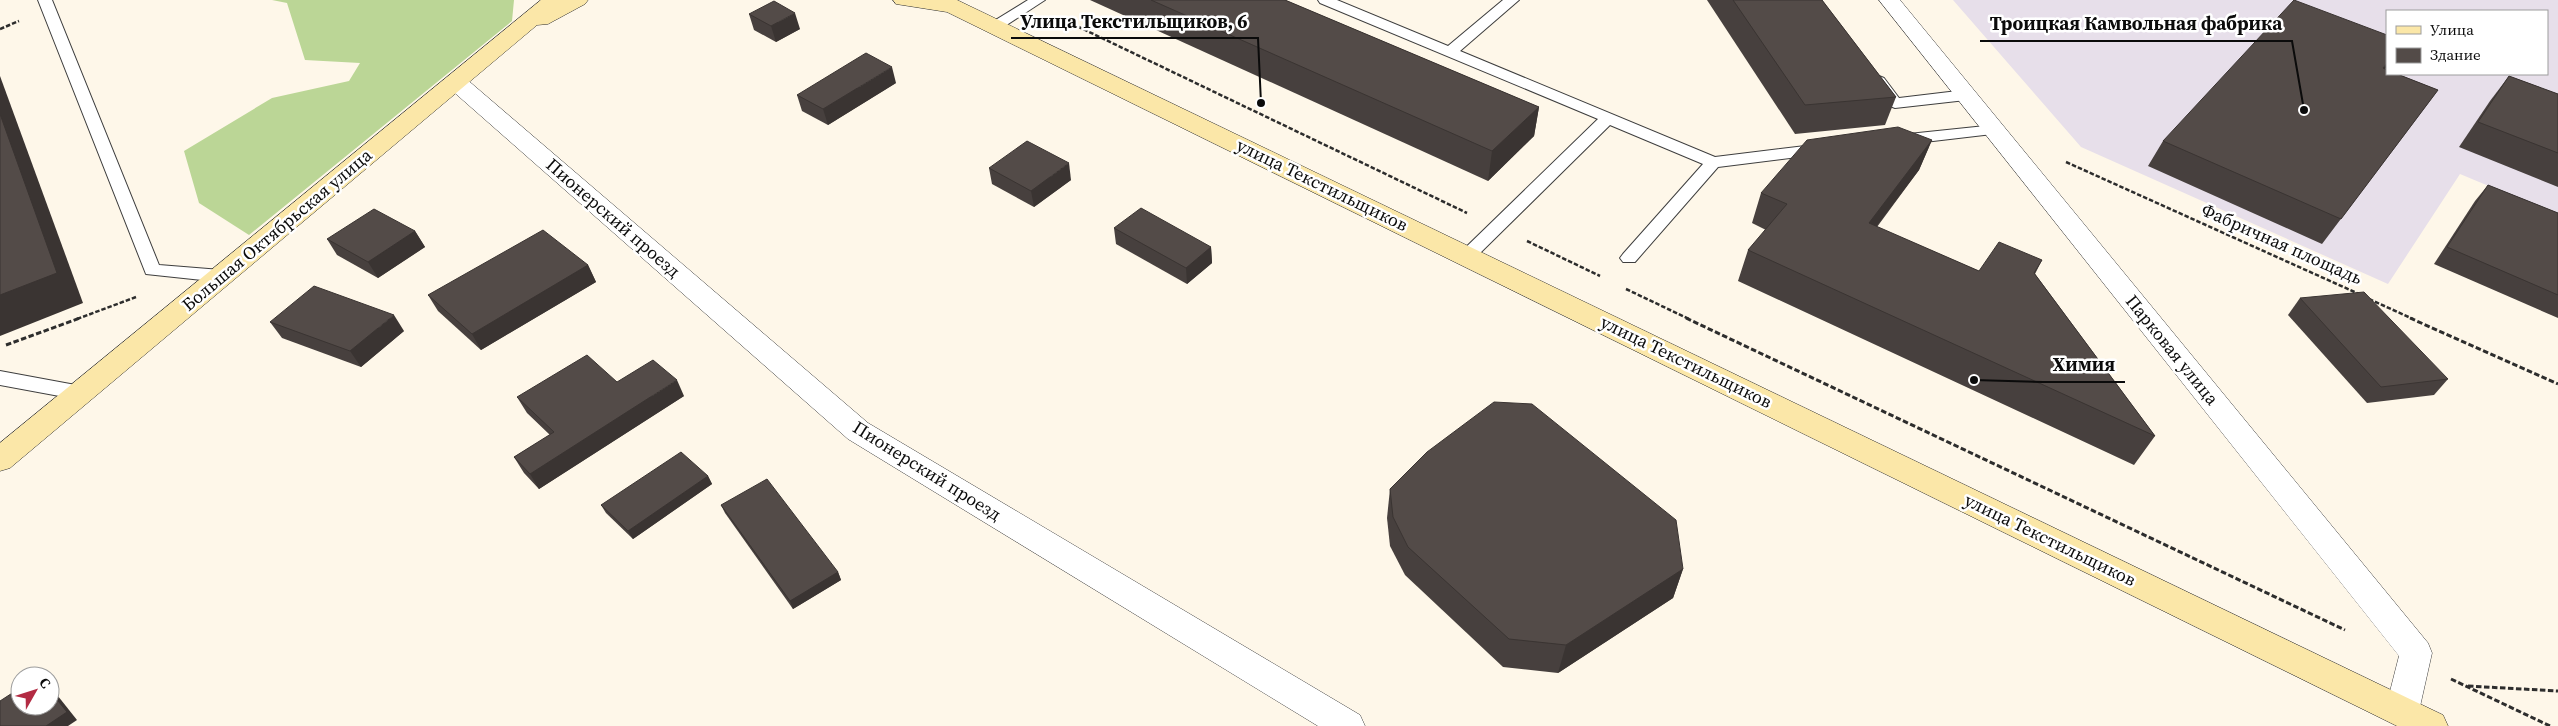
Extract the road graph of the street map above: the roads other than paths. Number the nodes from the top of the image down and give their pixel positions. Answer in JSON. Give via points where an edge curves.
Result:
{"nodes":[{"id":1,"x":45,"y":0,"type":"edge"},
{"id":2,"x":554,"y":0,"type":"edge"},
{"id":3,"x":578,"y":0,"type":"edge"},
{"id":4,"x":904,"y":0,"type":"edge"},
{"id":5,"x":1325,"y":0,"type":"edge"},
{"id":6,"x":1512,"y":0,"type":"edge"},
{"id":7,"x":1889,"y":0,"type":"edge"},
{"id":8,"x":1035,"y":2,"type":"edge"},
{"id":9,"x":946,"y":3,"type":"edge"},
{"id":10,"x":994,"y":27,"type":"junction"},
{"id":11,"x":513,"y":35,"type":"junction"},
{"id":12,"x":1448,"y":52,"type":"junction"},
{"id":13,"x":1871,"y":71,"type":"edge"},
{"id":14,"x":456,"y":82,"type":"junction"},
{"id":15,"x":1966,"y":95,"type":"junction"},
{"id":16,"x":1608,"y":118,"type":"junction"},
{"id":17,"x":1995,"y":130,"type":"junction"},
{"id":18,"x":1879,"y":142,"type":"edge"},
{"id":19,"x":1840,"y":147,"type":"edge"},
{"id":20,"x":1713,"y":162,"type":"junction"},
{"id":21,"x":1467,"y":256,"type":"junction"},
{"id":22,"x":1629,"y":258,"type":"dead end"},
{"id":23,"x":221,"y":276,"type":"junction"},
{"id":24,"x":0,"y":378,"type":"edge"},
{"id":25,"x":81,"y":393,"type":"junction"},
{"id":26,"x":0,"y":460,"type":"edge"},
{"id":27,"x":2402,"y":711,"type":"junction"},
{"id":28,"x":1348,"y":726,"type":"edge"},
{"id":29,"x":2431,"y":726,"type":"edge"}],
"edges":[{"from":1,"to":23,"type":"lane","via":[[152,270]]},
{"from":2,"to":11,"type":"main road","name":"Большая Октябрьская улица"},
{"from":3,"to":11,"type":"main road"},
{"from":4,"to":9,"type":"main road"},
{"from":5,"to":12,"type":"lane"},
{"from":6,"to":12,"type":"lane"},
{"from":7,"to":15,"type":"street","name":"Парковая улица"},
{"from":8,"to":10,"type":"lane"},
{"from":9,"to":10,"type":"main road","name":"улица Текстильщиков"},
{"from":10,"to":21,"type":"main road","name":"улица Текстильщиков"},
{"from":11,"to":14,"type":"main road","name":"Большая Октябрьская улица"},
{"from":12,"to":16,"type":"lane"},
{"from":13,"to":15,"type":"lane","via":[[1896,102]]},
{"from":14,"to":23,"type":"main road","name":"Большая Октябрьская улица"},
{"from":14,"to":28,"type":"street","name":"Пионерский проезд","via":[[858,431]]},
{"from":15,"to":17,"type":"street","name":"Парковая улица"},
{"from":16,"to":20,"type":"lane"},
{"from":16,"to":21,"type":"lane"},
{"from":17,"to":18,"type":"lane"},
{"from":17,"to":27,"type":"street","name":"Парковая улица","via":[[2416,653]]},
{"from":19,"to":20,"type":"lane"},
{"from":20,"to":22,"type":"lane"},
{"from":21,"to":27,"type":"main road","name":"улица Текстильщиков"},
{"from":23,"to":25,"type":"main road","name":"Большая Октябрьская улица"},
{"from":24,"to":25,"type":"lane"},
{"from":25,"to":26,"type":"main road","name":"Большая Октябрьская улица"},
{"from":27,"to":29,"type":"main road","name":"улица Текстильщиков"}]}
